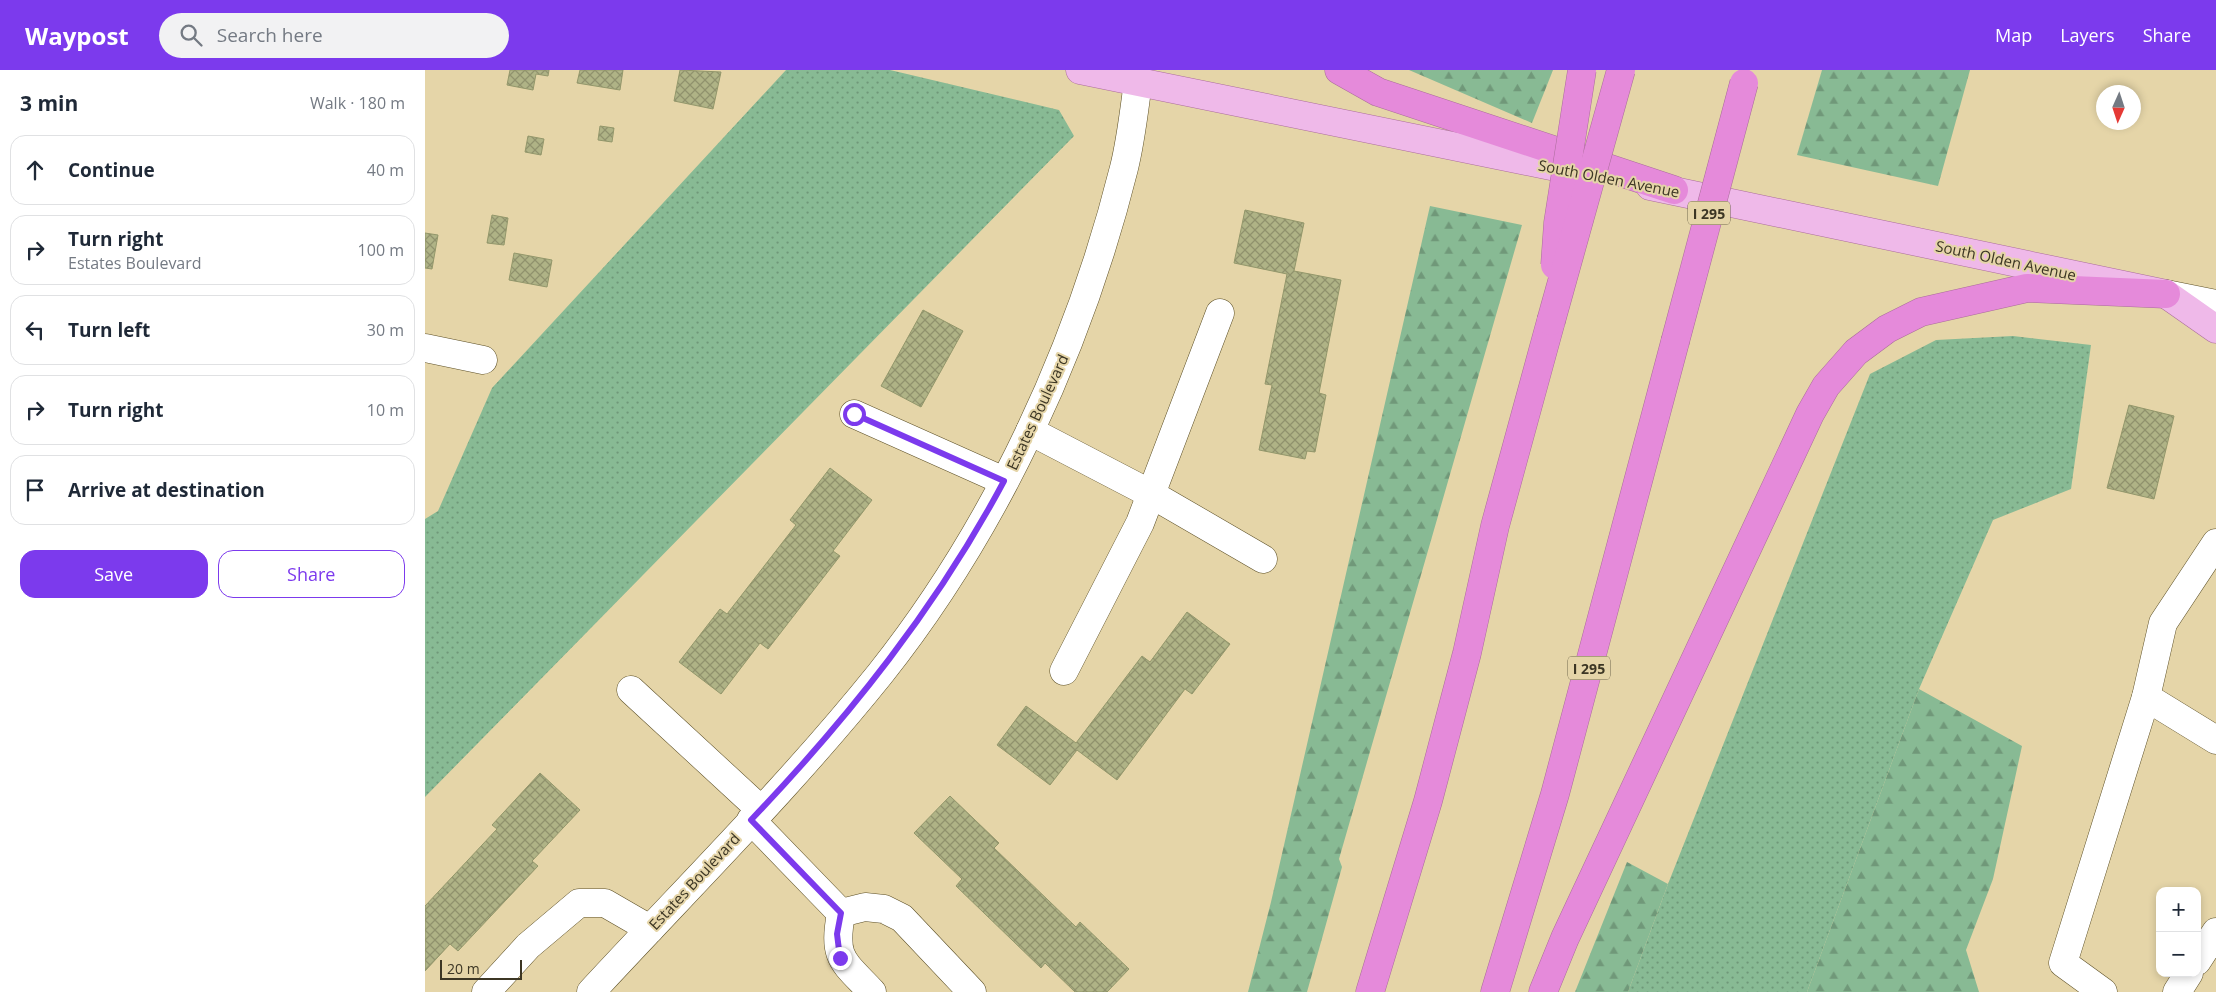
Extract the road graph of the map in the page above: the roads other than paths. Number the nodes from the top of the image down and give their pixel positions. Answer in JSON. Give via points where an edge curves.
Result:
{"nodes":[{"id":1,"x":1080,"y":70,"type":"edge"},
{"id":2,"x":1339,"y":70,"type":"edge"},
{"id":3,"x":1583,"y":70,"type":"edge"},
{"id":4,"x":1621,"y":70,"type":"edge"},
{"id":5,"x":1745,"y":77,"type":"edge"},
{"id":6,"x":1139,"y":82,"type":"junction"},
{"id":7,"x":1674,"y":190,"type":"junction"},
{"id":8,"x":2166,"y":294,"type":"junction"},
{"id":9,"x":2216,"y":304,"type":"edge"},
{"id":10,"x":1220,"y":313,"type":"dead end"},
{"id":11,"x":1551,"y":321,"type":"junction"},
{"id":12,"x":2216,"y":329,"type":"edge"},
{"id":13,"x":425,"y":348,"type":"edge"},
{"id":14,"x":483,"y":360,"type":"dead end"},
{"id":15,"x":854,"y":414,"type":"dead end"},
{"id":16,"x":1030,"y":431,"type":"junction"},
{"id":17,"x":1004,"y":481,"type":"junction"},
{"id":18,"x":1151,"y":494,"type":"junction"},
{"id":19,"x":2216,"y":543,"type":"edge"},
{"id":20,"x":1263,"y":559,"type":"dead end"},
{"id":21,"x":1065,"y":671,"type":"dead end"},
{"id":22,"x":631,"y":690,"type":"dead end"},
{"id":23,"x":2146,"y":697,"type":"junction"},
{"id":24,"x":2216,"y":740,"type":"edge"},
{"id":25,"x":756,"y":815,"type":"junction"},
{"id":26,"x":841,"y":913,"type":"junction"},
{"id":27,"x":650,"y":929,"type":"junction"},
{"id":28,"x":2216,"y":932,"type":"edge"},
{"id":29,"x":2201,"y":955,"type":"edge"},
{"id":30,"x":2186,"y":977,"type":"edge"},
{"id":31,"x":486,"y":992,"type":"edge"},
{"id":32,"x":591,"y":992,"type":"edge"},
{"id":33,"x":872,"y":992,"type":"edge"},
{"id":34,"x":972,"y":992,"type":"edge"},
{"id":35,"x":1370,"y":992,"type":"edge"},
{"id":36,"x":1495,"y":992,"type":"edge"},
{"id":37,"x":1543,"y":992,"type":"edge"},
{"id":38,"x":2103,"y":992,"type":"edge"},
{"id":39,"x":2177,"y":992,"type":"edge"}],
"edges":[{"from":1,"to":6,"type":"main road","name":"South Olden Avenue"},
{"from":2,"to":7,"type":"highway","via":[[1378,92]]},
{"from":3,"to":11,"type":"highway","bridge":true,"via":[[1558,223]]},
{"from":4,"to":11,"type":"highway","bridge":true},
{"from":5,"to":36,"type":"highway","number":"I 295","bridge":true,"via":[[1563,766]]},
{"from":6,"to":7,"type":"main road","name":"South Olden Avenue"},
{"from":6,"to":16,"type":"street","name":"Estates Boulevard","via":[[1125,165],[1099,256],[1068,345]]},
{"from":7,"to":8,"type":"main road","name":"South Olden Avenue"},
{"from":8,"to":9,"type":"street"},
{"from":8,"to":12,"type":"main road","name":"South Olden Avenue"},
{"from":8,"to":37,"type":"highway","via":[[2027,288],[1921,312],[1887,329],[1856,352],[1826,386],[1811,414],[1565,938]]},
{"from":10,"to":18,"type":"street"},
{"from":11,"to":35,"type":"highway","via":[[1495,526],[1467,653],[1428,801]]},
{"from":13,"to":14,"type":"street"},
{"from":15,"to":17,"type":"street"},
{"from":16,"to":17,"type":"street","name":"Estates Boulevard"},
{"from":16,"to":18,"type":"street"},
{"from":17,"to":25,"type":"street","name":"Estates Boulevard","via":[[936,595],[881,672]]},
{"from":18,"to":20,"type":"street"},
{"from":18,"to":21,"type":"street","via":[[1140,523]]},
{"from":19,"to":23,"type":"street","via":[[2163,624]]},
{"from":22,"to":25,"type":"street"},
{"from":23,"to":24,"type":"street"},
{"from":23,"to":38,"type":"street","via":[[2063,963]]},
{"from":25,"to":26,"type":"street"},
{"from":25,"to":27,"type":"street","name":"Estates Boulevard"},
{"from":26,"to":33,"type":"street","via":[[837,934],[840,958]]},
{"from":26,"to":34,"type":"street","via":[[865,907],[884,909],[902,918]]},
{"from":27,"to":31,"type":"street","via":[[605,903],[579,903],[528,946]]},
{"from":27,"to":32,"type":"street","name":"Estates Boulevard"},
{"from":28,"to":29,"type":"street"},
{"from":30,"to":39,"type":"street"}]}
